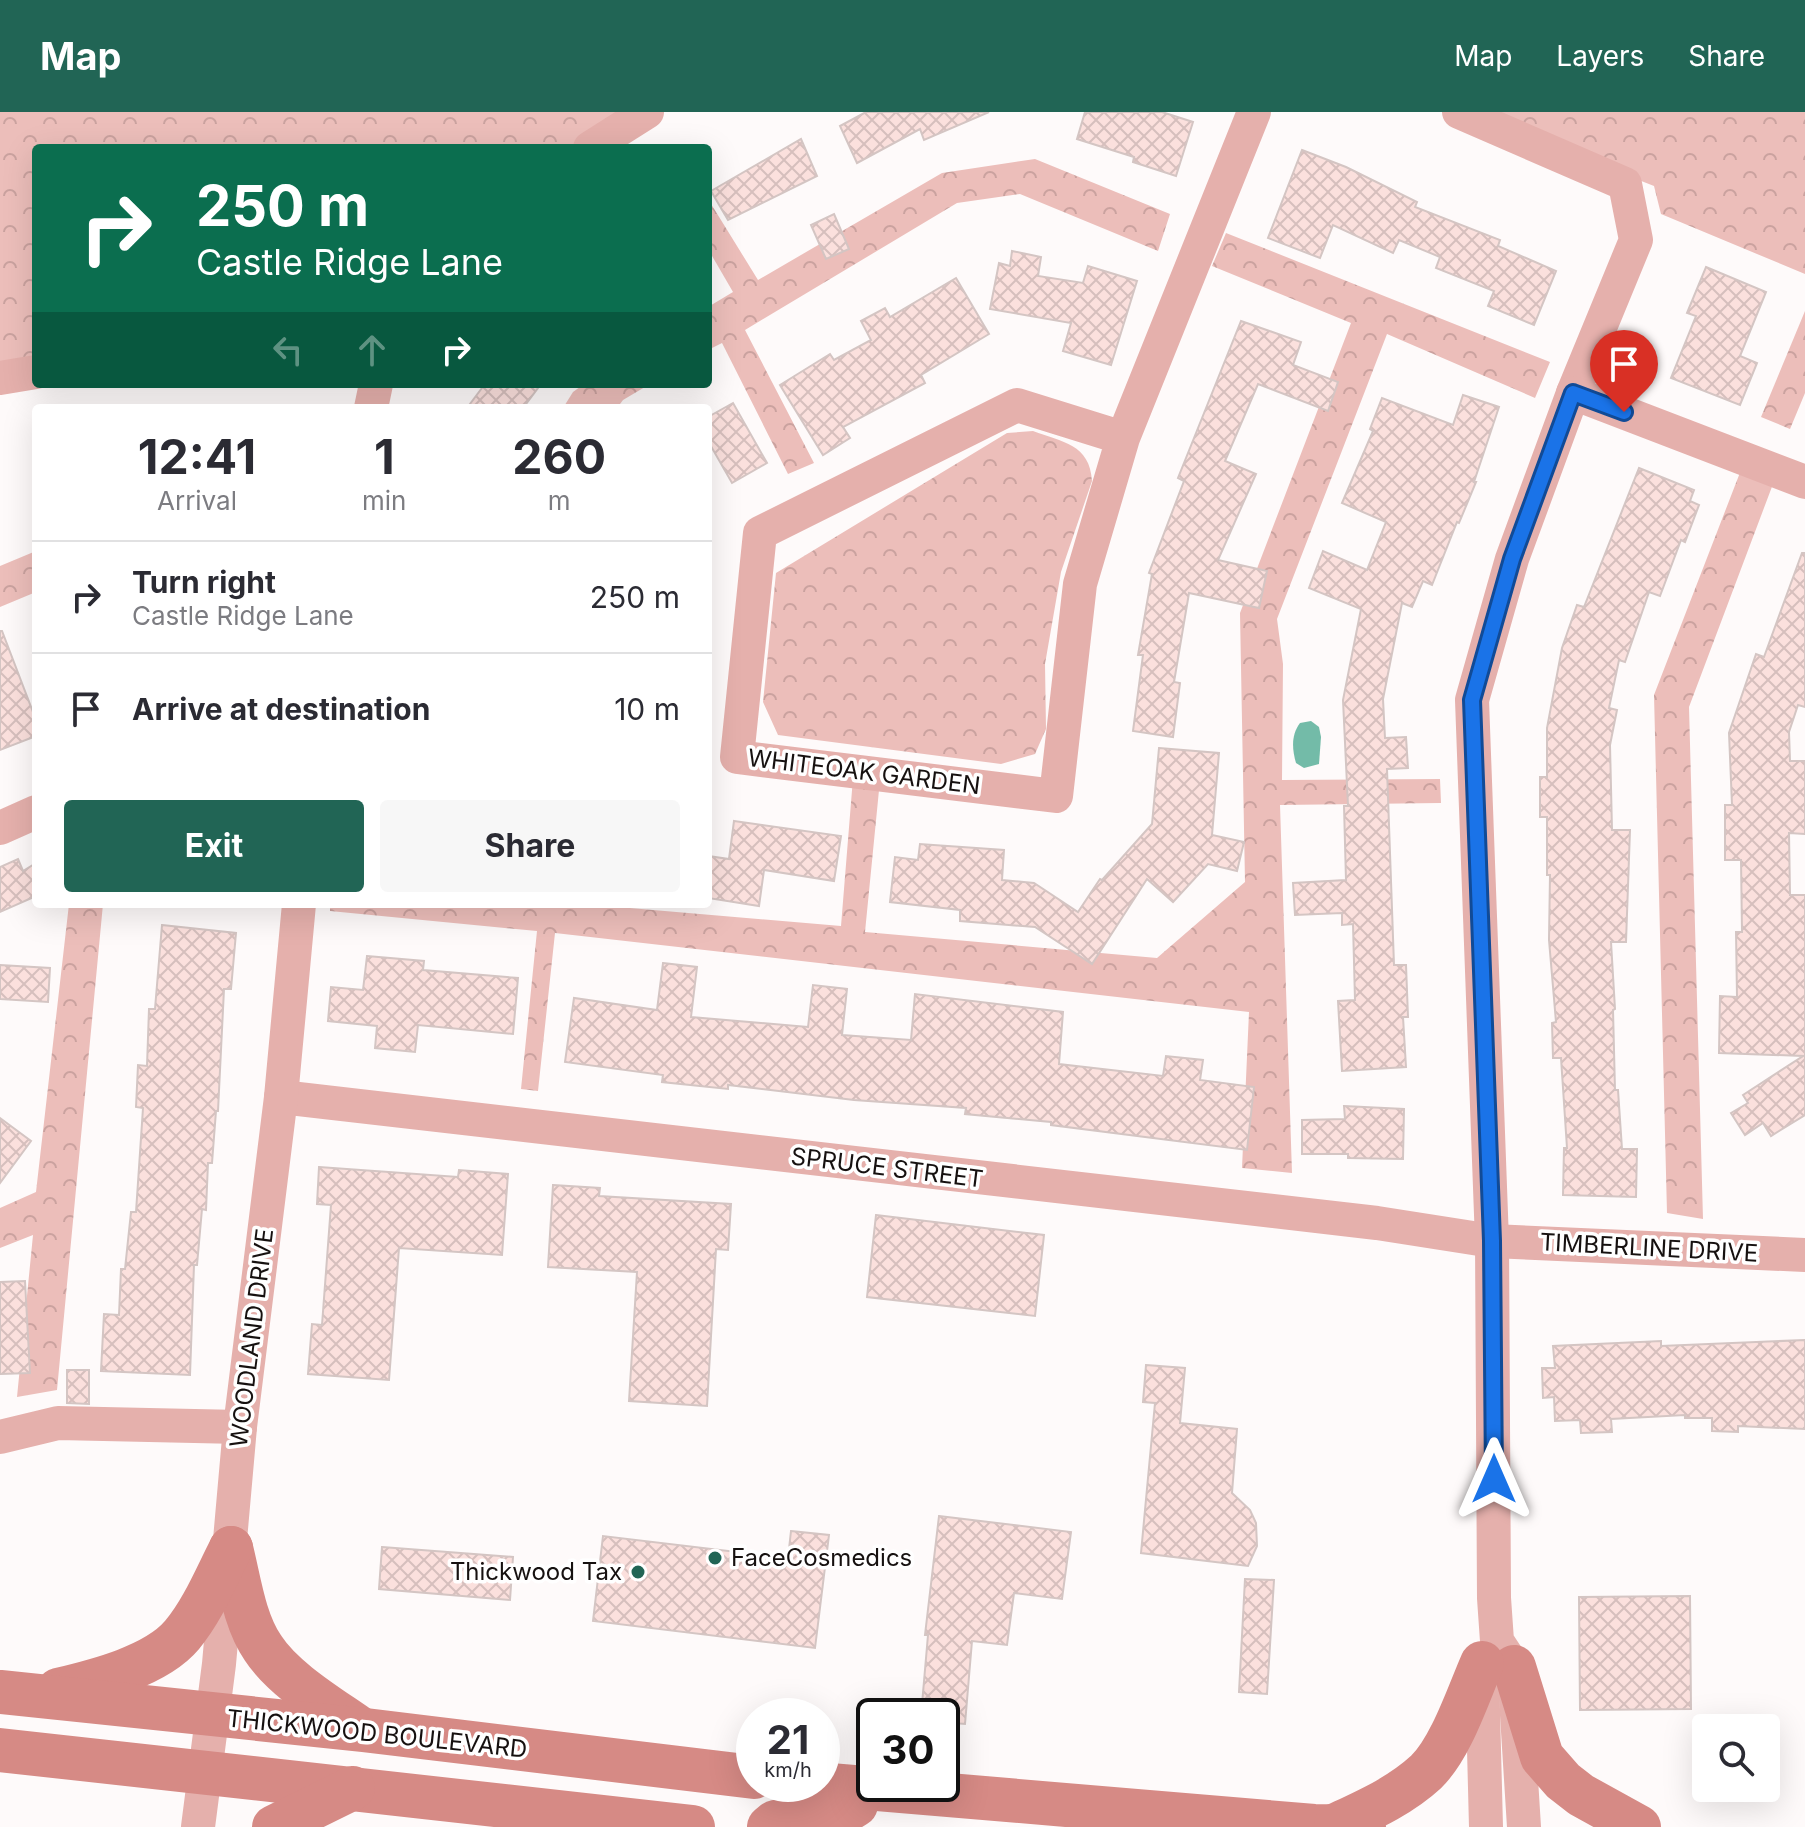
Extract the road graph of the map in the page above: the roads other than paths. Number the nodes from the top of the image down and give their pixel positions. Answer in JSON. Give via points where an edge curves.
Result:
{"nodes":[{"id":1,"x":647,"y":112,"type":"edge"},
{"id":2,"x":1254,"y":112,"type":"edge"},
{"id":3,"x":1459,"y":112,"type":"edge"},
{"id":4,"x":596,"y":144,"type":"edge"},
{"id":5,"x":32,"y":373,"type":"edge"},
{"id":6,"x":0,"y":378,"type":"edge"},
{"id":7,"x":1573,"y":393,"type":"junction"},
{"id":8,"x":1123,"y":438,"type":"junction"},
{"id":9,"x":1805,"y":482,"type":"edge"},
{"id":10,"x":32,"y":814,"type":"edge"},
{"id":11,"x":0,"y":828,"type":"edge"},
{"id":12,"x":299,"y":908,"type":"edge"},
{"id":13,"x":281,"y":1097,"type":"junction"},
{"id":14,"x":1492,"y":1241,"type":"junction"},
{"id":15,"x":1805,"y":1255,"type":"edge"},
{"id":16,"x":240,"y":1427,"type":"junction"},
{"id":17,"x":0,"y":1437,"type":"edge"},
{"id":18,"x":231,"y":1548,"type":"junction"},
{"id":19,"x":1498,"y":1657,"type":"junction"},
{"id":20,"x":16,"y":1694,"type":"edge"},
{"id":21,"x":213,"y":1716,"type":"junction"},
{"id":22,"x":364,"y":1730,"type":"junction"},
{"id":23,"x":0,"y":1750,"type":"edge"},
{"id":24,"x":204,"y":1771,"type":"junction"},
{"id":25,"x":736,"y":1775,"type":"edge"},
{"id":26,"x":840,"y":1786,"type":"edge"},
{"id":27,"x":840,"y":1787,"type":"edge"},
{"id":28,"x":353,"y":1788,"type":"junction"},
{"id":29,"x":1350,"y":1826,"type":"edge"},
{"id":30,"x":198,"y":1827,"type":"edge"},
{"id":31,"x":274,"y":1827,"type":"edge"},
{"id":32,"x":693,"y":1827,"type":"edge"},
{"id":33,"x":769,"y":1827,"type":"edge"},
{"id":34,"x":1486,"y":1827,"type":"edge"},
{"id":35,"x":1524,"y":1827,"type":"edge"},
{"id":36,"x":1639,"y":1827,"type":"edge"}],
"edges":[{"from":1,"to":4,"type":"street"},
{"from":2,"to":8,"type":"street","name":"WHITEOAK GARDEN"},
{"from":3,"to":7,"type":"street","via":[[1625,184],[1636,240]]},
{"from":5,"to":6,"type":"street"},
{"from":7,"to":9,"type":"street"},
{"from":7,"to":14,"type":"street","via":[[1512,559],[1472,700]]},
{"from":8,"to":8,"type":"street","name":"WHITEOAK GARDEN","via":[[1017,405],[760,533],[737,757],[1056,796],[1080,584]]},
{"from":10,"to":11,"type":"street"},
{"from":12,"to":13,"type":"street","name":"WOODLAND DRIVE"},
{"from":13,"to":14,"type":"street","name":"SPRUCE STREET","via":[[1377,1223]]},
{"from":13,"to":16,"type":"street","name":"WOODLAND DRIVE"},
{"from":14,"to":15,"type":"street","name":"TIMBERLINE DRIVE"},
{"from":14,"to":19,"type":"street"},
{"from":16,"to":17,"type":"street","via":[[58,1423]]},
{"from":16,"to":18,"type":"street","name":"WOODLAND DRIVE"},
{"from":18,"to":20,"type":"main road","via":[[196,1616],[167,1649],[116,1675]]},
{"from":18,"to":21,"type":"street","name":"WOODLAND DRIVE"},
{"from":18,"to":22,"type":"main road","via":[[262,1648],[304,1690]]},
{"from":19,"to":29,"type":"main road","via":[[1428,1770]]},
{"from":19,"to":34,"type":"street"},
{"from":19,"to":35,"type":"street"},
{"from":19,"to":36,"type":"main road","via":[[1542,1757],[1581,1795]]},
{"from":20,"to":21,"type":"main road","name":"THICKWOOD BOULEVARD"},
{"from":21,"to":22,"type":"main road","name":"THICKWOOD BOULEVARD"},
{"from":21,"to":24,"type":"street","name":"WOODLAND DRIVE"},
{"from":22,"to":25,"type":"main road","name":"THICKWOOD BOULEVARD"},
{"from":23,"to":24,"type":"main road"},
{"from":24,"to":28,"type":"main road"},
{"from":24,"to":30,"type":"street","name":"WOODLAND DRIVE"},
{"from":26,"to":29,"type":"main road"},
{"from":27,"to":33,"type":"main road","via":[[856,1805]]},
{"from":28,"to":31,"type":"main road"},
{"from":28,"to":32,"type":"main road"}]}
